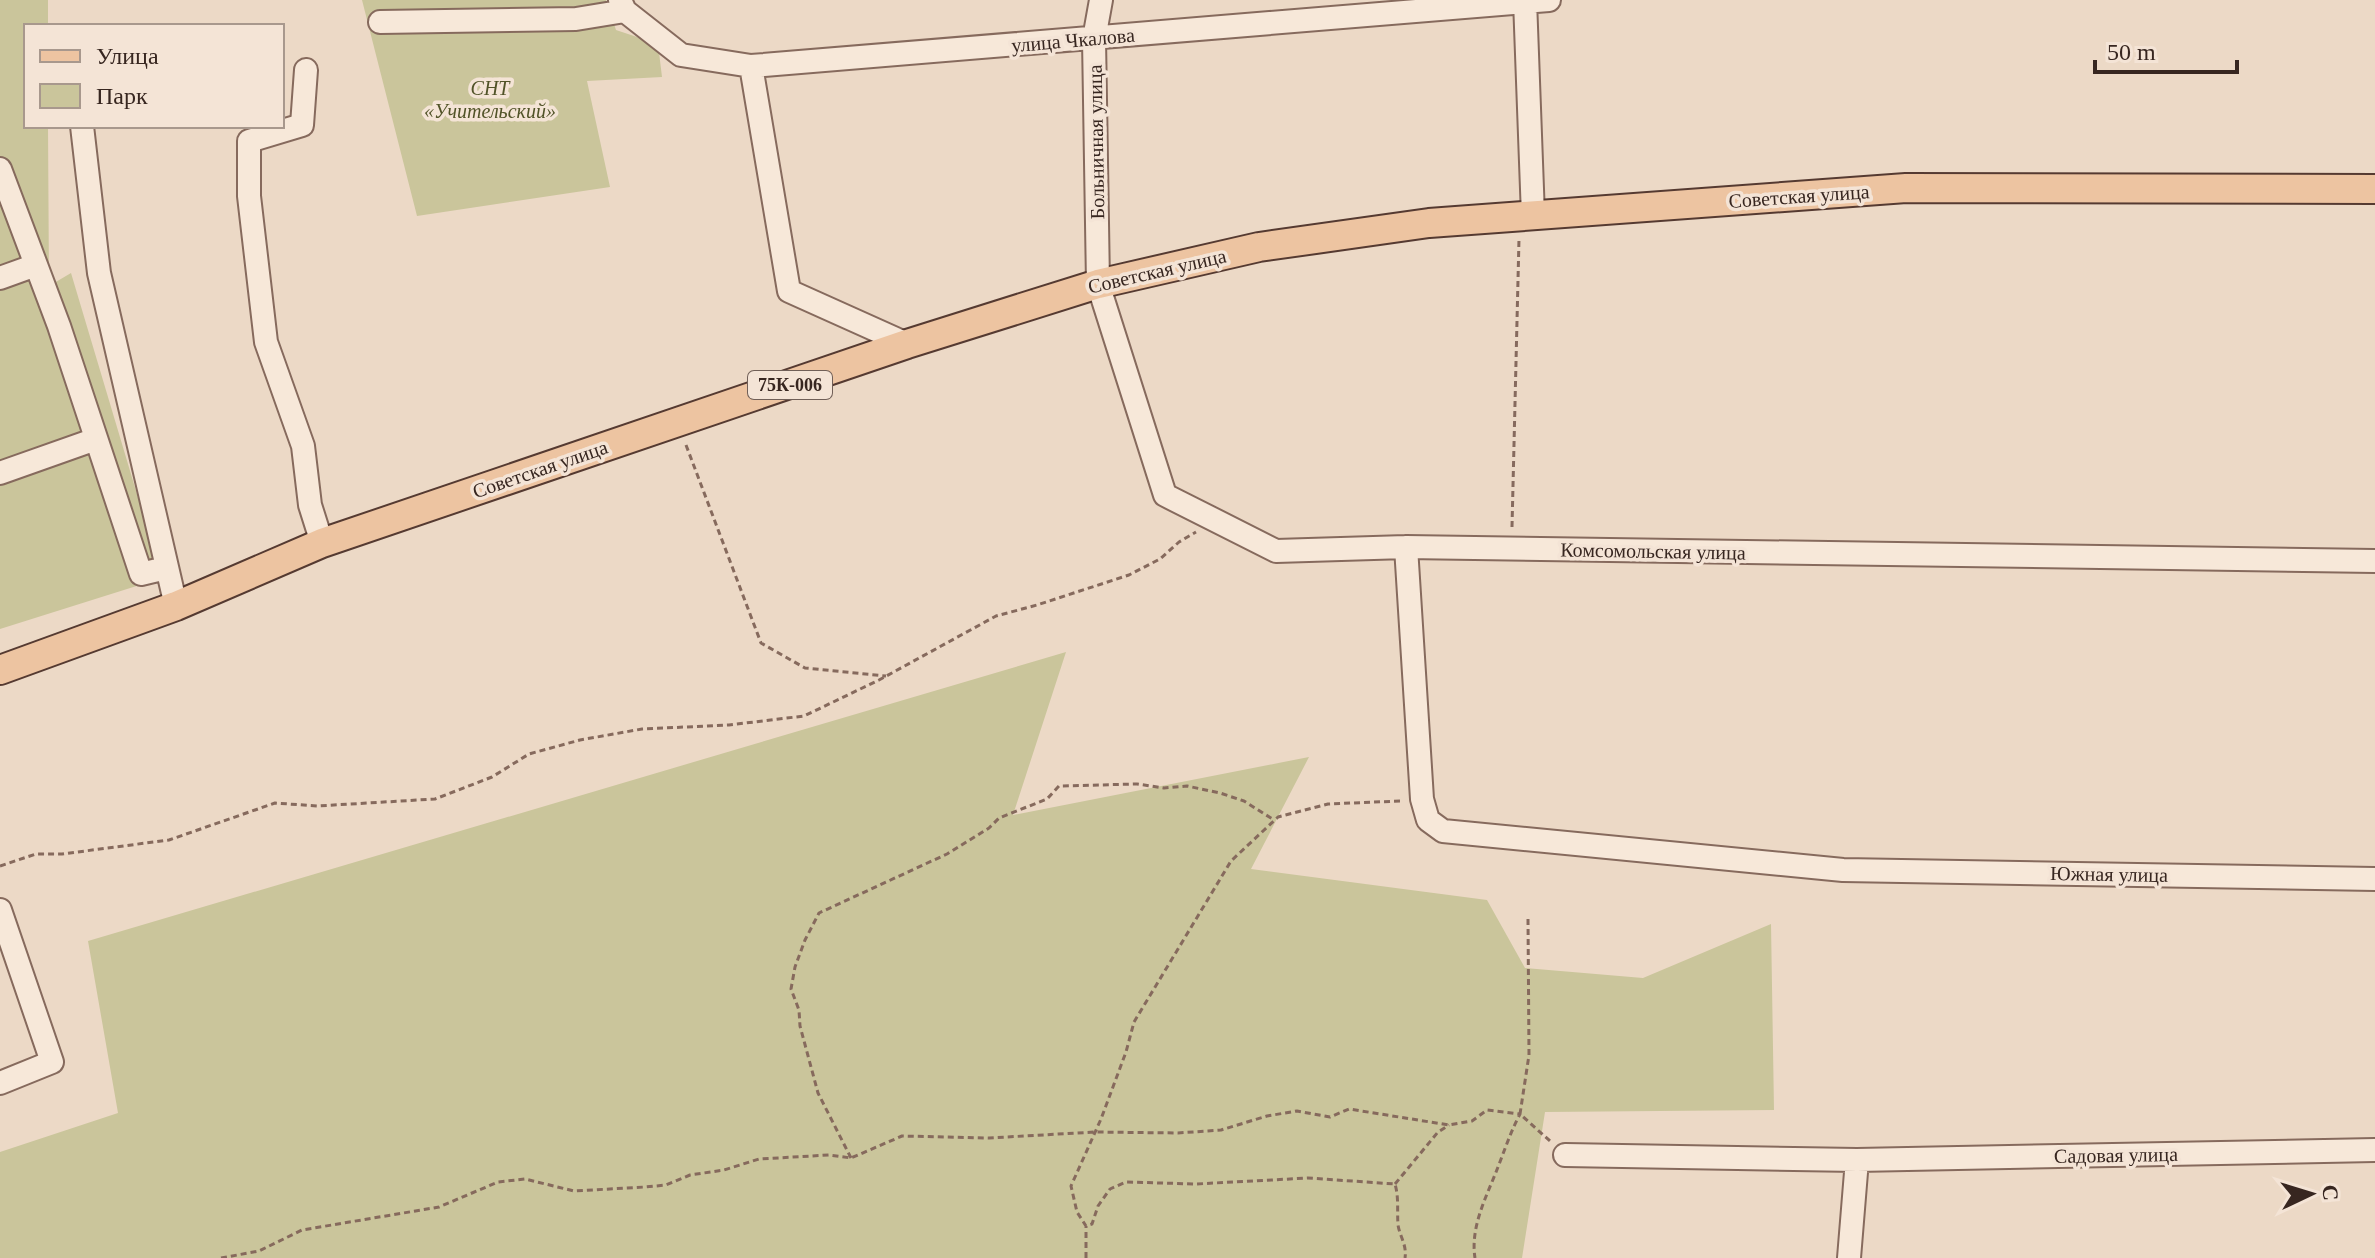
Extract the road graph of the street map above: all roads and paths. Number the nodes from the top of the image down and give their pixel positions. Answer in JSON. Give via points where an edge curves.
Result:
{"nodes":[{"id":1,"x":1101,"y":0,"type":"edge"},
{"id":2,"x":1549,"y":0,"type":"edge"},
{"id":3,"x":1525,"y":1,"type":"edge"},
{"id":4,"x":622,"y":6,"type":"edge"},
{"id":5,"x":490,"y":10,"type":"edge"},
{"id":6,"x":380,"y":22,"type":"dead end"},
{"id":7,"x":1094,"y":39,"type":"junction"},
{"id":8,"x":751,"y":66,"type":"junction"},
{"id":9,"x":306,"y":70,"type":"dead end"},
{"id":10,"x":82,"y":128,"type":"edge"},
{"id":11,"x":0,"y":169,"type":"edge"},
{"id":12,"x":2375,"y":189,"type":"edge"},
{"id":13,"x":1526,"y":226,"type":"junction"},
{"id":14,"x":36,"y":265,"type":"junction"},
{"id":15,"x":0,"y":278,"type":"edge"},
{"id":16,"x":1098,"y":284,"type":"junction"},
{"id":17,"x":907,"y":344,"type":"junction"},
{"id":18,"x":678,"y":423,"type":"junction"},
{"id":19,"x":96,"y":439,"type":"junction"},
{"id":20,"x":0,"y":473,"type":"edge"},
{"id":21,"x":1227,"y":527,"type":"junction"},
{"id":22,"x":322,"y":543,"type":"junction"},
{"id":23,"x":1406,"y":547,"type":"junction"},
{"id":24,"x":1511,"y":549,"type":"junction"},
{"id":25,"x":2375,"y":561,"type":"edge"},
{"id":26,"x":166,"y":568,"type":"junction"},
{"id":27,"x":176,"y":606,"type":"junction"},
{"id":28,"x":0,"y":670,"type":"edge"},
{"id":29,"x":886,"y":676,"type":"junction"},
{"id":30,"x":1422,"y":799,"type":"junction"},
{"id":31,"x":1274,"y":820,"type":"junction"},
{"id":32,"x":0,"y":866,"type":"edge"},
{"id":33,"x":2375,"y":879,"type":"edge"},
{"id":34,"x":0,"y":910,"type":"edge"},
{"id":35,"x":1528,"y":919,"type":"dead end"},
{"id":36,"x":0,"y":1083,"type":"edge"},
{"id":37,"x":1520,"y":1114,"type":"junction"},
{"id":38,"x":1449,"y":1125,"type":"junction"},
{"id":39,"x":1095,"y":1132,"type":"junction"},
{"id":40,"x":2375,"y":1150,"type":"edge"},
{"id":41,"x":1565,"y":1155,"type":"joint"},
{"id":42,"x":851,"y":1158,"type":"junction"},
{"id":43,"x":1857,"y":1160,"type":"junction"},
{"id":44,"x":1395,"y":1184,"type":"junction"},
{"id":45,"x":1086,"y":1226,"type":"junction"},
{"id":46,"x":221,"y":1258,"type":"edge"},
{"id":47,"x":1086,"y":1258,"type":"edge"},
{"id":48,"x":1405,"y":1258,"type":"edge"},
{"id":49,"x":1475,"y":1258,"type":"edge"},
{"id":50,"x":1849,"y":1258,"type":"edge"}],
"edges":[{"from":1,"to":7,"type":"street","name":"Больничная улица"},
{"from":2,"to":3,"type":"street","name":"улица Чкалова"},
{"from":3,"to":7,"type":"street","name":"улица Чкалова"},
{"from":3,"to":13,"type":"street"},
{"from":4,"to":5,"type":"street","via":[[576,19]]},
{"from":4,"to":8,"type":"street","name":"улица Чкалова","via":[[681,55]]},
{"from":5,"to":6,"type":"street"},
{"from":7,"to":8,"type":"street","name":"улица Чкалова"},
{"from":7,"to":16,"type":"street","name":"Больничная улица"},
{"from":8,"to":17,"type":"street","via":[[789,291]]},
{"from":9,"to":22,"type":"street","via":[[302,125],[249,141],[249,196],[266,342],[303,446],[310,505]]},
{"from":10,"to":26,"type":"street","via":[[99,273]]},
{"from":11,"to":14,"type":"street"},
{"from":12,"to":13,"type":"main road","name":"Советская улица","number":"75К-006","via":[[1906,188],[1607,210]]},
{"from":13,"to":16,"type":"main road","name":"Советская улица","number":"75К-006","via":[[1429,223],[1259,247]]},
{"from":13,"to":24,"type":"path"},
{"from":14,"to":15,"type":"street"},
{"from":14,"to":19,"type":"street"},
{"from":16,"to":17,"type":"main road","name":"Советская улица","number":"75К-006"},
{"from":16,"to":21,"type":"street","name":"Комсомольская улица","via":[[1165,495]]},
{"from":17,"to":18,"type":"main road","name":"Советская улица","number":"75К-006"},
{"from":18,"to":22,"type":"main road","name":"Советская улица","number":"75К-006"},
{"from":18,"to":29,"type":"path","via":[[761,643],[805,668]]},
{"from":19,"to":20,"type":"street"},
{"from":19,"to":26,"type":"street","via":[[141,574]]},
{"from":21,"to":23,"type":"street","name":"Комсомольская улица","via":[[1276,551]]},
{"from":21,"to":29,"type":"path","via":[[1197,532],[1129,575],[996,616]]},
{"from":22,"to":27,"type":"main road","name":"Советская улица","number":"75К-006"},
{"from":23,"to":24,"type":"street","name":"Комсомольская улица"},
{"from":23,"to":30,"type":"street"},
{"from":24,"to":25,"type":"street","name":"Комсомольская улица"},
{"from":26,"to":27,"type":"street"},
{"from":27,"to":28,"type":"main road","name":"Советская улица","number":"75К-006"},
{"from":29,"to":32,"type":"path","via":[[804,716],[642,729],[580,740],[529,754],[492,777],[435,799],[317,806],[275,803],[169,840],[36,854]]},
{"from":30,"to":31,"type":"path","via":[[1328,804]]},
{"from":30,"to":33,"type":"street","name":"Южная улица","via":[[1428,820],[1443,831],[1843,870]]},
{"from":31,"to":39,"type":"path","via":[[1231,861],[1134,1022]]},
{"from":31,"to":42,"type":"path","via":[[1244,801],[1187,786],[1059,786],[1047,799],[999,818],[947,854],[819,913],[791,989],[818,1093]]},
{"from":34,"to":36,"type":"street","via":[[52,1062]]},
{"from":35,"to":37,"type":"path","via":[[1529,1055]]},
{"from":37,"to":38,"type":"path","via":[[1487,1110],[1472,1121]]},
{"from":37,"to":41,"type":"path"},
{"from":37,"to":49,"type":"path","via":[[1484,1198],[1473,1242]]},
{"from":38,"to":39,"type":"path","via":[[1349,1109],[1330,1117],[1297,1111],[1221,1130]]},
{"from":38,"to":44,"type":"path"},
{"from":39,"to":42,"type":"path","via":[[902,1136]]},
{"from":39,"to":45,"type":"path","via":[[1071,1186]]},
{"from":40,"to":43,"type":"street","name":"Садовая улица"},
{"from":41,"to":43,"type":"street","name":"Садовая улица"},
{"from":42,"to":46,"type":"path","via":[[759,1159],[645,1187],[574,1191],[525,1179],[498,1182],[439,1207],[302,1230],[259,1251]]},
{"from":43,"to":50,"type":"street"},
{"from":44,"to":45,"type":"path","via":[[1308,1178],[1126,1182],[1110,1189]]},
{"from":44,"to":48,"type":"path"},
{"from":45,"to":47,"type":"path"}]}
